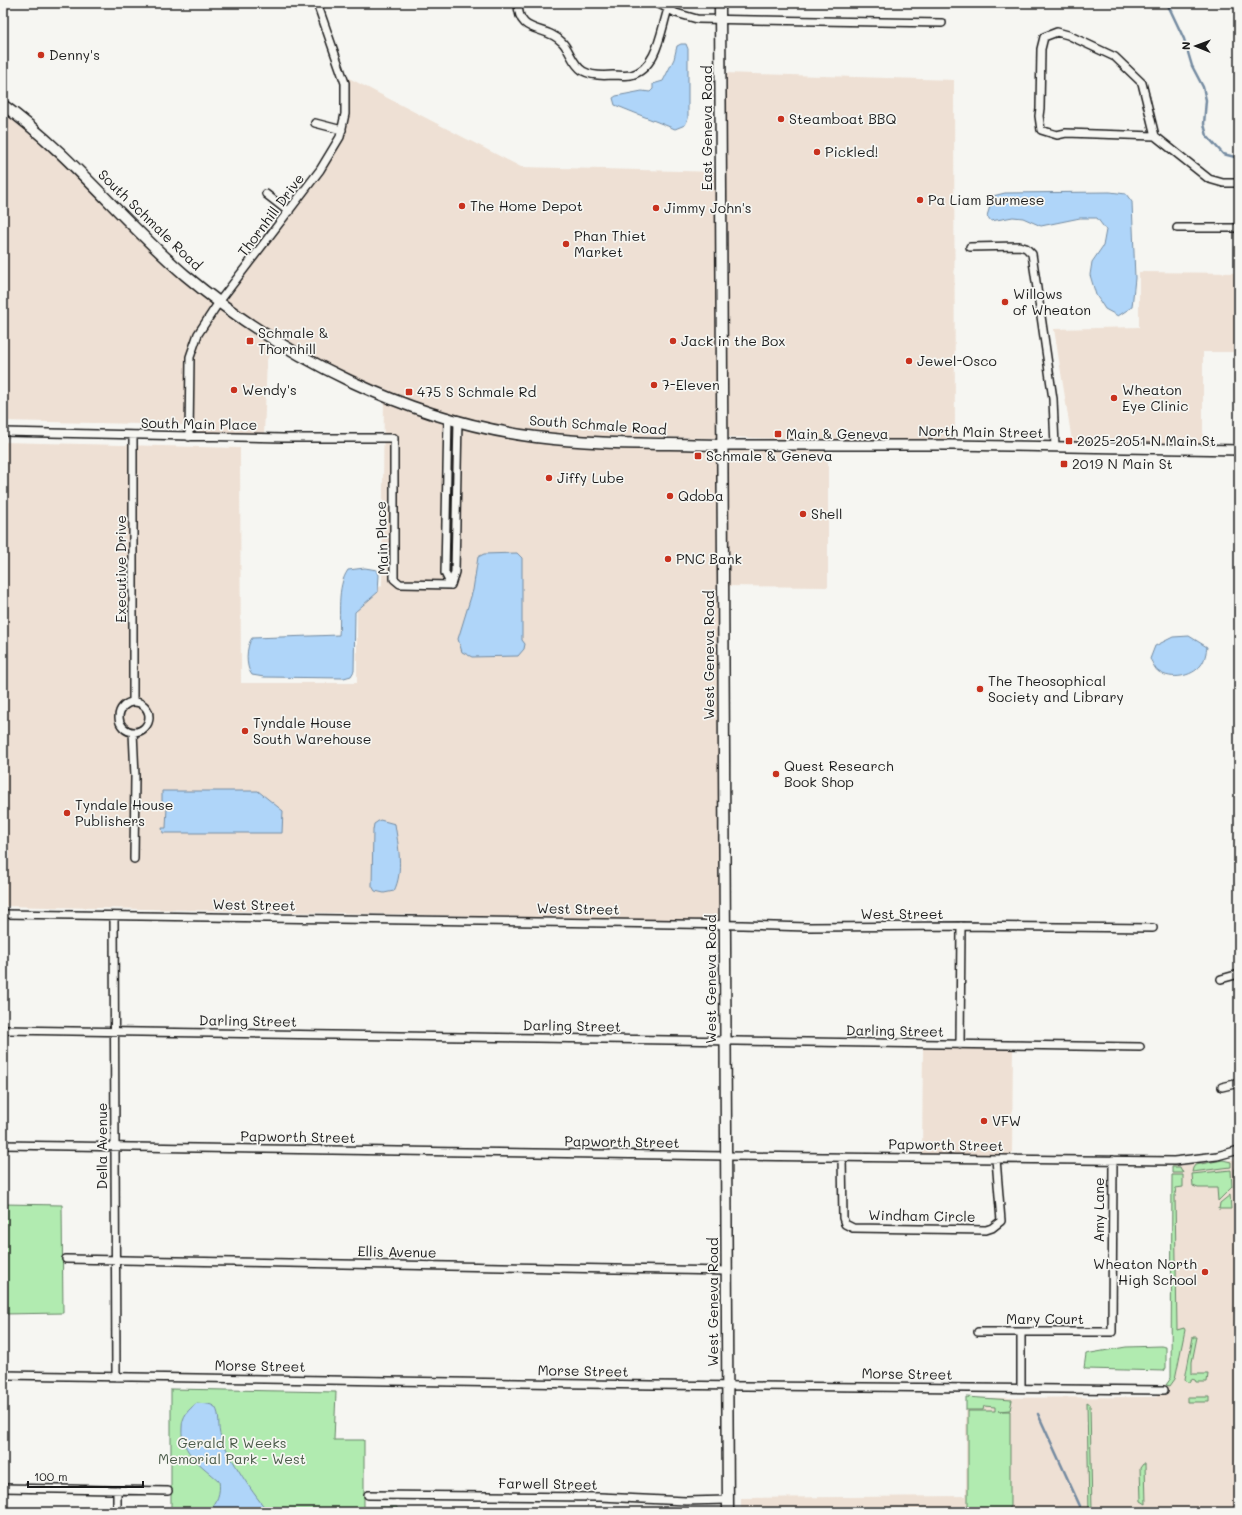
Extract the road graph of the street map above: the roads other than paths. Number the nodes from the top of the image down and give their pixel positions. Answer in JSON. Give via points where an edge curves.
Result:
{"nodes":[{"id":1,"x":317,"y":3,"type":"edge"},
{"id":2,"x":518,"y":3,"type":"edge"},
{"id":3,"x":658,"y":3,"type":"edge"},
{"id":4,"x":720,"y":3,"type":"edge"},
{"id":5,"x":668,"y":9,"type":"junction"},
{"id":6,"x":721,"y":19,"type":"junction"},
{"id":7,"x":942,"y":23,"type":"dead end"},
{"id":8,"x":3,"y":105,"type":"edge"},
{"id":9,"x":315,"y":123,"type":"dead end"},
{"id":10,"x":342,"y":130,"type":"junction"},
{"id":11,"x":1155,"y":136,"type":"junction"},
{"id":12,"x":1239,"y":183,"type":"edge"},
{"id":13,"x":266,"y":194,"type":"dead end"},
{"id":14,"x":289,"y":212,"type":"junction"},
{"id":15,"x":1177,"y":228,"type":"dead end"},
{"id":16,"x":1239,"y":228,"type":"edge"},
{"id":17,"x":970,"y":247,"type":"dead end"},
{"id":18,"x":219,"y":302,"type":"junction"},
{"id":19,"x":453,"y":419,"type":"junction"},
{"id":20,"x":3,"y":432,"type":"edge"},
{"id":21,"x":133,"y":435,"type":"junction"},
{"id":22,"x":189,"y":437,"type":"junction"},
{"id":23,"x":394,"y":438,"type":"joint"},
{"id":24,"x":723,"y":445,"type":"junction"},
{"id":25,"x":1055,"y":447,"type":"junction"},
{"id":26,"x":1239,"y":450,"type":"edge"},
{"id":27,"x":451,"y":585,"type":"junction"},
{"id":28,"x":133,"y":702,"type":"junction"},
{"id":29,"x":133,"y":732,"type":"junction"},
{"id":30,"x":134,"y":859,"type":"dead end"},
{"id":31,"x":3,"y":914,"type":"edge"},
{"id":32,"x":114,"y":916,"type":"junction"},
{"id":33,"x":724,"y":924,"type":"junction"},
{"id":34,"x":961,"y":926,"type":"junction"},
{"id":35,"x":1153,"y":928,"type":"dead end"},
{"id":36,"x":1239,"y":974,"type":"edge"},
{"id":37,"x":1221,"y":979,"type":"dead end"},
{"id":38,"x":3,"y":1030,"type":"edge"},
{"id":39,"x":115,"y":1032,"type":"junction"},
{"id":40,"x":725,"y":1042,"type":"junction"},
{"id":41,"x":960,"y":1045,"type":"junction"},
{"id":42,"x":1140,"y":1047,"type":"dead end"},
{"id":43,"x":1239,"y":1083,"type":"edge"},
{"id":44,"x":1222,"y":1087,"type":"dead end"},
{"id":45,"x":3,"y":1145,"type":"edge"},
{"id":46,"x":114,"y":1147,"type":"junction"},
{"id":47,"x":1239,"y":1150,"type":"edge"},
{"id":48,"x":726,"y":1156,"type":"junction"},
{"id":49,"x":842,"y":1157,"type":"junction"},
{"id":50,"x":996,"y":1159,"type":"junction"},
{"id":51,"x":1113,"y":1160,"type":"junction"},
{"id":52,"x":66,"y":1259,"type":"dead end"},
{"id":53,"x":115,"y":1260,"type":"junction"},
{"id":54,"x":727,"y":1271,"type":"junction"},
{"id":55,"x":978,"y":1332,"type":"dead end"},
{"id":56,"x":1021,"y":1332,"type":"junction"},
{"id":57,"x":1112,"y":1332,"type":"joint"},
{"id":58,"x":3,"y":1375,"type":"edge"},
{"id":59,"x":116,"y":1377,"type":"junction"},
{"id":60,"x":728,"y":1385,"type":"junction"},
{"id":61,"x":1021,"y":1388,"type":"junction"},
{"id":62,"x":1164,"y":1390,"type":"dead end"},
{"id":63,"x":3,"y":1488,"type":"edge"},
{"id":64,"x":117,"y":1490,"type":"junction"},
{"id":65,"x":168,"y":1491,"type":"dead end"},
{"id":66,"x":368,"y":1495,"type":"dead end"},
{"id":67,"x":728,"y":1500,"type":"junction"},
{"id":68,"x":117,"y":1512,"type":"edge"},
{"id":69,"x":728,"y":1512,"type":"edge"}],
"edges":[{"from":1,"to":10,"type":"street","name":"Thornhill Drive","via":[[345,83],[346,104]]},
{"from":2,"to":5,"type":"street","via":[[521,21],[561,41],[583,71],[606,76],[632,75],[648,65]]},
{"from":3,"to":5,"type":"street"},
{"from":4,"to":6,"type":"main road","name":"East Geneva Road"},
{"from":5,"to":6,"type":"street","via":[[697,19]]},
{"from":6,"to":7,"type":"street"},
{"from":6,"to":24,"type":"main road","name":"East Geneva Road"},
{"from":8,"to":18,"type":"main road","name":"South Schmale Road","via":[[62,153],[154,246]]},
{"from":9,"to":10,"type":"street"},
{"from":10,"to":14,"type":"street","name":"Thornhill Drive","via":[[328,159]]},
{"from":11,"to":11,"type":"street","via":[[1066,133],[1057,135],[1041,130],[1041,49],[1044,37],[1057,32],[1068,35],[1115,57],[1142,83]]},
{"from":11,"to":12,"type":"street","via":[[1209,179],[1223,183]]},
{"from":13,"to":14,"type":"street"},
{"from":14,"to":18,"type":"street","name":"Thornhill Drive"},
{"from":15,"to":16,"type":"street"},
{"from":17,"to":25,"type":"street","via":[[1019,246],[1032,254],[1053,399]]},
{"from":18,"to":19,"type":"main road","name":"South Schmale Road","via":[[318,365],[379,393]]},
{"from":18,"to":22,"type":"street","name":"Thornhill Drive","via":[[198,334],[191,352]]},
{"from":19,"to":24,"type":"main road","name":"South Schmale Road","via":[[549,438]]},
{"from":19,"to":27,"type":"street","via":[[456,572]]},
{"from":19,"to":27,"type":"street","via":[[445,573]]},
{"from":20,"to":21,"type":"street","name":"South Main Place"},
{"from":21,"to":22,"type":"street","name":"South Main Place"},
{"from":21,"to":28,"type":"street","name":"Executive Drive"},
{"from":22,"to":23,"type":"street","name":"South Main Place"},
{"from":23,"to":27,"type":"street","name":"Main Place","via":[[394,579],[400,584]]},
{"from":24,"to":25,"type":"street","name":"North Main Street"},
{"from":24,"to":33,"type":"main road","name":"West Geneva Road"},
{"from":25,"to":26,"type":"street","name":"North Main Street"},
{"from":28,"to":29,"type":"street","via":[[124,706],[120,714],[121,724]]},
{"from":28,"to":29,"type":"street","via":[[143,705],[149,718],[146,727]]},
{"from":29,"to":30,"type":"street"},
{"from":31,"to":32,"type":"street","name":"West Street"},
{"from":32,"to":33,"type":"street","name":"West Street"},
{"from":32,"to":39,"type":"street","name":"Della Avenue"},
{"from":33,"to":34,"type":"street","name":"West Street","via":[[808,927]]},
{"from":33,"to":40,"type":"main road","name":"West Geneva Road"},
{"from":34,"to":35,"type":"street","name":"West Street"},
{"from":34,"to":41,"type":"street"},
{"from":36,"to":37,"type":"street"},
{"from":38,"to":39,"type":"street","name":"Darling Street"},
{"from":39,"to":40,"type":"street","name":"Darling Street"},
{"from":39,"to":46,"type":"street","name":"Della Avenue"},
{"from":40,"to":41,"type":"street","name":"Darling Street"},
{"from":40,"to":48,"type":"main road","name":"West Geneva Road"},
{"from":41,"to":42,"type":"street","name":"Darling Street"},
{"from":43,"to":44,"type":"street"},
{"from":45,"to":46,"type":"street","name":"Papworth Street"},
{"from":46,"to":48,"type":"street","name":"Papworth Street"},
{"from":46,"to":53,"type":"street","name":"Della Avenue"},
{"from":47,"to":51,"type":"street","name":"Papworth Street","via":[[1191,1160]]},
{"from":48,"to":49,"type":"street","name":"Papworth Street"},
{"from":48,"to":54,"type":"main road","name":"West Geneva Road"},
{"from":49,"to":50,"type":"street","name":"Papworth Street"},
{"from":49,"to":50,"type":"street","name":"Windham Circle","via":[[845,1224],[853,1228],[964,1230],[992,1228],[1000,1221]]},
{"from":50,"to":51,"type":"street","name":"Papworth Street"},
{"from":51,"to":57,"type":"street","name":"Amy Lane"},
{"from":52,"to":53,"type":"street","name":"Ellis Avenue"},
{"from":53,"to":54,"type":"street","name":"Ellis Avenue"},
{"from":53,"to":59,"type":"street","name":"Della Avenue"},
{"from":54,"to":60,"type":"main road","name":"West Geneva Road"},
{"from":55,"to":56,"type":"street","name":"Mary Court"},
{"from":56,"to":57,"type":"street","name":"Mary Court"},
{"from":56,"to":61,"type":"street"},
{"from":58,"to":59,"type":"street","name":"Morse Street"},
{"from":59,"to":60,"type":"street","name":"Morse Street"},
{"from":60,"to":61,"type":"street","name":"Morse Street"},
{"from":60,"to":67,"type":"main road","name":"West Geneva Road"},
{"from":61,"to":62,"type":"street","name":"Morse Street"},
{"from":63,"to":64,"type":"street"},
{"from":64,"to":65,"type":"street"},
{"from":64,"to":68,"type":"street"},
{"from":66,"to":67,"type":"street","name":"Farwell Street"},
{"from":67,"to":69,"type":"main road","name":"West Geneva Road"}]}
